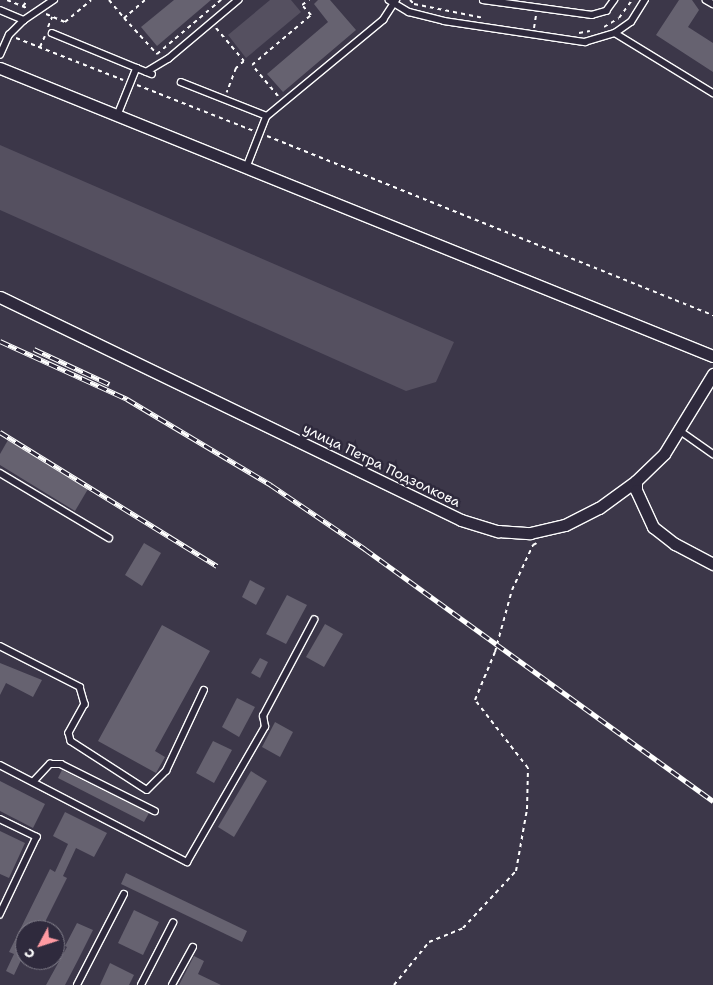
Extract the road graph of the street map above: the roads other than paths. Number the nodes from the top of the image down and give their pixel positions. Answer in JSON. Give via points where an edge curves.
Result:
{"nodes":[{"id":1,"x":54,"y":0,"type":"edge"},
{"id":2,"x":238,"y":0,"type":"edge"},
{"id":3,"x":483,"y":0,"type":"edge"},
{"id":4,"x":614,"y":0,"type":"edge"},
{"id":5,"x":645,"y":0,"type":"edge"},
{"id":6,"x":706,"y":0,"type":"edge"},
{"id":7,"x":393,"y":1,"type":"edge"},
{"id":8,"x":713,"y":4,"type":"edge"},
{"id":9,"x":0,"y":10,"type":"edge"},
{"id":10,"x":24,"y":20,"type":"junction"},
{"id":11,"x":52,"y":33,"type":"dead end"},
{"id":12,"x":615,"y":33,"type":"junction"},
{"id":13,"x":0,"y":55,"type":"edge"},
{"id":14,"x":0,"y":68,"type":"edge"},
{"id":15,"x":137,"y":68,"type":"junction"},
{"id":16,"x":181,"y":82,"type":"dead end"},
{"id":17,"x":713,"y":93,"type":"edge"},
{"id":18,"x":118,"y":115,"type":"junction"},
{"id":19,"x":267,"y":116,"type":"junction"},
{"id":20,"x":247,"y":167,"type":"junction"},
{"id":21,"x":0,"y":297,"type":"edge"},
{"id":22,"x":713,"y":356,"type":"edge"},
{"id":23,"x":711,"y":382,"type":"edge"},
{"id":24,"x":679,"y":430,"type":"junction"},
{"id":25,"x":713,"y":454,"type":"edge"},
{"id":26,"x":0,"y":473,"type":"edge"},
{"id":27,"x":636,"y":481,"type":"junction"},
{"id":28,"x":109,"y":538,"type":"dead end"},
{"id":29,"x":713,"y":564,"type":"edge"},
{"id":30,"x":314,"y":620,"type":"dead end"},
{"id":31,"x":0,"y":646,"type":"edge"},
{"id":32,"x":204,"y":690,"type":"dead end"},
{"id":33,"x":0,"y":765,"type":"edge"},
{"id":34,"x":33,"y":782,"type":"junction"},
{"id":35,"x":155,"y":811,"type":"dead end"},
{"id":36,"x":0,"y":819,"type":"edge"},
{"id":37,"x":124,"y":894,"type":"dead end"},
{"id":38,"x":0,"y":915,"type":"edge"},
{"id":39,"x":174,"y":923,"type":"dead end"},
{"id":40,"x":193,"y":947,"type":"dead end"},
{"id":41,"x":77,"y":985,"type":"edge"},
{"id":42,"x":141,"y":985,"type":"edge"},
{"id":43,"x":172,"y":985,"type":"edge"}],
"edges":[{"from":1,"to":10,"type":"lane"},
{"from":2,"to":15,"type":"lane","via":[[149,73]]},
{"from":3,"to":4,"type":"lane","via":[[592,15],[606,11]]},
{"from":5,"to":12,"type":"lane","via":[[631,22]]},
{"from":6,"to":8,"type":"lane"},
{"from":7,"to":12,"type":"lane","via":[[409,12],[496,31],[586,42]]},
{"from":7,"to":19,"type":"lane","via":[[383,20]]},
{"from":9,"to":10,"type":"lane"},
{"from":10,"to":13,"type":"lane","via":[[9,35]]},
{"from":11,"to":15,"type":"lane"},
{"from":12,"to":17,"type":"lane"},
{"from":14,"to":18,"type":"street"},
{"from":15,"to":18,"type":"lane"},
{"from":16,"to":19,"type":"lane"},
{"from":18,"to":20,"type":"street"},
{"from":19,"to":20,"type":"lane"},
{"from":20,"to":22,"type":"street"},
{"from":21,"to":27,"type":"street","name":"улица Петра Подзолкова","via":[[461,520],[498,531],[530,533],[565,525],[599,508]]},
{"from":23,"to":24,"type":"street","name":"улица Петра Подзолкова"},
{"from":24,"to":25,"type":"lane"},
{"from":24,"to":27,"type":"street","name":"улица Петра Подзолкова","via":[[664,454]]},
{"from":26,"to":28,"type":"lane"},
{"from":27,"to":29,"type":"street","via":[[636,490],[653,527],[675,544]]},
{"from":30,"to":34,"type":"lane","via":[[263,716],[265,726],[187,862]]},
{"from":31,"to":32,"type":"lane","via":[[80,687],[85,704],[69,734],[71,741],[147,790],[166,771]]},
{"from":33,"to":34,"type":"lane"},
{"from":34,"to":35,"type":"lane","via":[[50,764],[61,764]]},
{"from":36,"to":38,"type":"lane","via":[[37,837]]},
{"from":37,"to":41,"type":"lane"},
{"from":39,"to":42,"type":"lane"},
{"from":40,"to":43,"type":"lane"}]}
